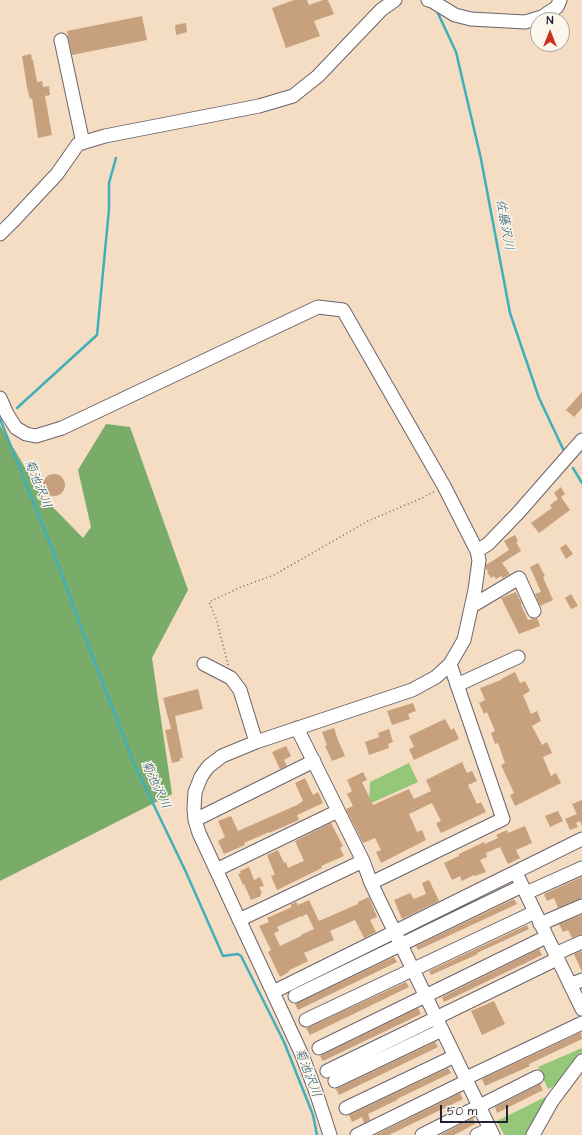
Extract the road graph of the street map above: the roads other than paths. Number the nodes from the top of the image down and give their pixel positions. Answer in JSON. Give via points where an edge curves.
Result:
{"nodes":[{"id":1,"x":395,"y":0,"type":"edge"},
{"id":2,"x":428,"y":0,"type":"edge"},
{"id":3,"x":560,"y":0,"type":"edge"},
{"id":4,"x":61,"y":40,"type":"dead end"},
{"id":5,"x":83,"y":143,"type":"junction"},
{"id":6,"x":0,"y":234,"type":"edge"},
{"id":7,"x":0,"y":398,"type":"edge"},
{"id":8,"x":582,"y":440,"type":"edge"},
{"id":9,"x":477,"y":551,"type":"junction"},
{"id":10,"x":472,"y":606,"type":"junction"},
{"id":11,"x":534,"y":611,"type":"dead end"},
{"id":12,"x":518,"y":657,"type":"dead end"},
{"id":13,"x":204,"y":664,"type":"dead end"},
{"id":14,"x":450,"y":664,"type":"junction"},
{"id":15,"x":457,"y":685,"type":"junction"},
{"id":16,"x":297,"y":728,"type":"junction"},
{"id":17,"x":256,"y":742,"type":"junction"},
{"id":18,"x":314,"y":761,"type":"junction"},
{"id":19,"x":338,"y":811,"type":"junction"},
{"id":20,"x":195,"y":820,"type":"junction"},
{"id":21,"x":582,"y":839,"type":"edge"},
{"id":22,"x":363,"y":860,"type":"junction"},
{"id":23,"x":582,"y":868,"type":"edge"},
{"id":24,"x":216,"y":870,"type":"junction"},
{"id":25,"x":515,"y":872,"type":"junction"},
{"id":26,"x":371,"y":884,"type":"junction"},
{"id":27,"x":524,"y":890,"type":"junction"},
{"id":28,"x":582,"y":906,"type":"edge"},
{"id":29,"x":534,"y":912,"type":"junction"},
{"id":30,"x":239,"y":920,"type":"junction"},
{"id":31,"x":540,"y":924,"type":"junction"},
{"id":32,"x":394,"y":931,"type":"junction"},
{"id":33,"x":546,"y":937,"type":"junction"},
{"id":34,"x":582,"y":942,"type":"edge"},
{"id":35,"x":400,"y":944,"type":"junction"},
{"id":36,"x":556,"y":957,"type":"junction"},
{"id":37,"x":413,"y":969,"type":"junction"},
{"id":38,"x":576,"y":983,"type":"edge"},
{"id":39,"x":273,"y":992,"type":"junction"},
{"id":40,"x":295,"y":996,"type":"dead end"},
{"id":41,"x":426,"y":996,"type":"junction"},
{"id":42,"x":582,"y":1009,"type":"edge"},
{"id":43,"x":437,"y":1018,"type":"junction"},
{"id":44,"x":306,"y":1020,"type":"dead end"},
{"id":45,"x":582,"y":1023,"type":"edge"},
{"id":46,"x":442,"y":1030,"type":"junction"},
{"id":47,"x":319,"y":1048,"type":"dead end"},
{"id":48,"x":455,"y":1056,"type":"junction"},
{"id":49,"x":582,"y":1061,"type":"edge"},
{"id":50,"x":537,"y":1077,"type":"dead end"},
{"id":51,"x":466,"y":1080,"type":"junction"},
{"id":52,"x":479,"y":1107,"type":"junction"},
{"id":53,"x":346,"y":1108,"type":"dead end"},
{"id":54,"x":492,"y":1132,"type":"edge"},
{"id":55,"x":330,"y":1135,"type":"edge"},
{"id":56,"x":357,"y":1135,"type":"edge"},
{"id":57,"x":422,"y":1135,"type":"edge"},
{"id":58,"x":477,"y":1135,"type":"edge"},
{"id":59,"x":533,"y":1135,"type":"edge"}],
"edges":[{"from":1,"to":5,"type":"street","via":[[381,10],[318,76],[293,96],[259,106],[105,136]]},
{"from":2,"to":3,"type":"street","via":[[455,15],[471,19],[526,22],[542,17],[557,7]]},
{"from":4,"to":5,"type":"street"},
{"from":5,"to":6,"type":"street","via":[[78,144],[57,174]]},
{"from":7,"to":9,"type":"street","via":[[16,428],[36,436],[62,428],[318,307],[342,310],[444,486]]},
{"from":8,"to":9,"type":"street","via":[[518,513],[488,544]]},
{"from":9,"to":10,"type":"street","via":[[479,560]]},
{"from":10,"to":11,"type":"street","via":[[519,578]]},
{"from":10,"to":14,"type":"street","via":[[464,640]]},
{"from":12,"to":15,"type":"street"},
{"from":13,"to":17,"type":"street","via":[[231,678],[240,690]]},
{"from":14,"to":15,"type":"street"},
{"from":14,"to":16,"type":"street","via":[[436,677],[412,690]]},
{"from":15,"to":26,"type":"street","via":[[502,819]]},
{"from":16,"to":17,"type":"street"},
{"from":16,"to":18,"type":"street"},
{"from":17,"to":20,"type":"street","via":[[222,756],[205,771],[195,792]]},
{"from":18,"to":19,"type":"street"},
{"from":18,"to":20,"type":"street"},
{"from":19,"to":22,"type":"street"},
{"from":19,"to":24,"type":"street"},
{"from":20,"to":24,"type":"street"},
{"from":21,"to":25,"type":"street"},
{"from":22,"to":26,"type":"street"},
{"from":22,"to":30,"type":"street"},
{"from":23,"to":27,"type":"street"},
{"from":24,"to":30,"type":"street"},
{"from":25,"to":27,"type":"street"},
{"from":25,"to":32,"type":"street"},
{"from":26,"to":32,"type":"street"},
{"from":27,"to":29,"type":"street"},
{"from":27,"to":35,"type":"street"},
{"from":28,"to":31,"type":"street"},
{"from":29,"to":31,"type":"street"},
{"from":29,"to":37,"type":"street"},
{"from":30,"to":39,"type":"street"},
{"from":31,"to":33,"type":"street"},
{"from":32,"to":35,"type":"street"},
{"from":32,"to":39,"type":"street"},
{"from":33,"to":36,"type":"street"},
{"from":33,"to":41,"type":"street"},
{"from":34,"to":36,"type":"street"},
{"from":35,"to":37,"type":"street"},
{"from":35,"to":40,"type":"street"},
{"from":36,"to":38,"type":"street"},
{"from":36,"to":43,"type":"street"},
{"from":37,"to":41,"type":"street"},
{"from":37,"to":44,"type":"street"},
{"from":38,"to":42,"type":"street"},
{"from":39,"to":55,"type":"street","via":[[302,1055]]},
{"from":41,"to":43,"type":"street"},
{"from":41,"to":47,"type":"street"},
{"from":43,"to":46,"type":"street"},
{"from":43,"to":46,"type":"street","via":[[331,1076]]},
{"from":45,"to":51,"type":"street"},
{"from":46,"to":48,"type":"street"},
{"from":48,"to":51,"type":"street"},
{"from":48,"to":53,"type":"street"},
{"from":49,"to":59,"type":"street","via":[[552,1101]]},
{"from":50,"to":52,"type":"street"},
{"from":51,"to":52,"type":"street"},
{"from":51,"to":56,"type":"street"},
{"from":52,"to":54,"type":"street"},
{"from":52,"to":57,"type":"street"},
{"from":54,"to":58,"type":"street"}]}
